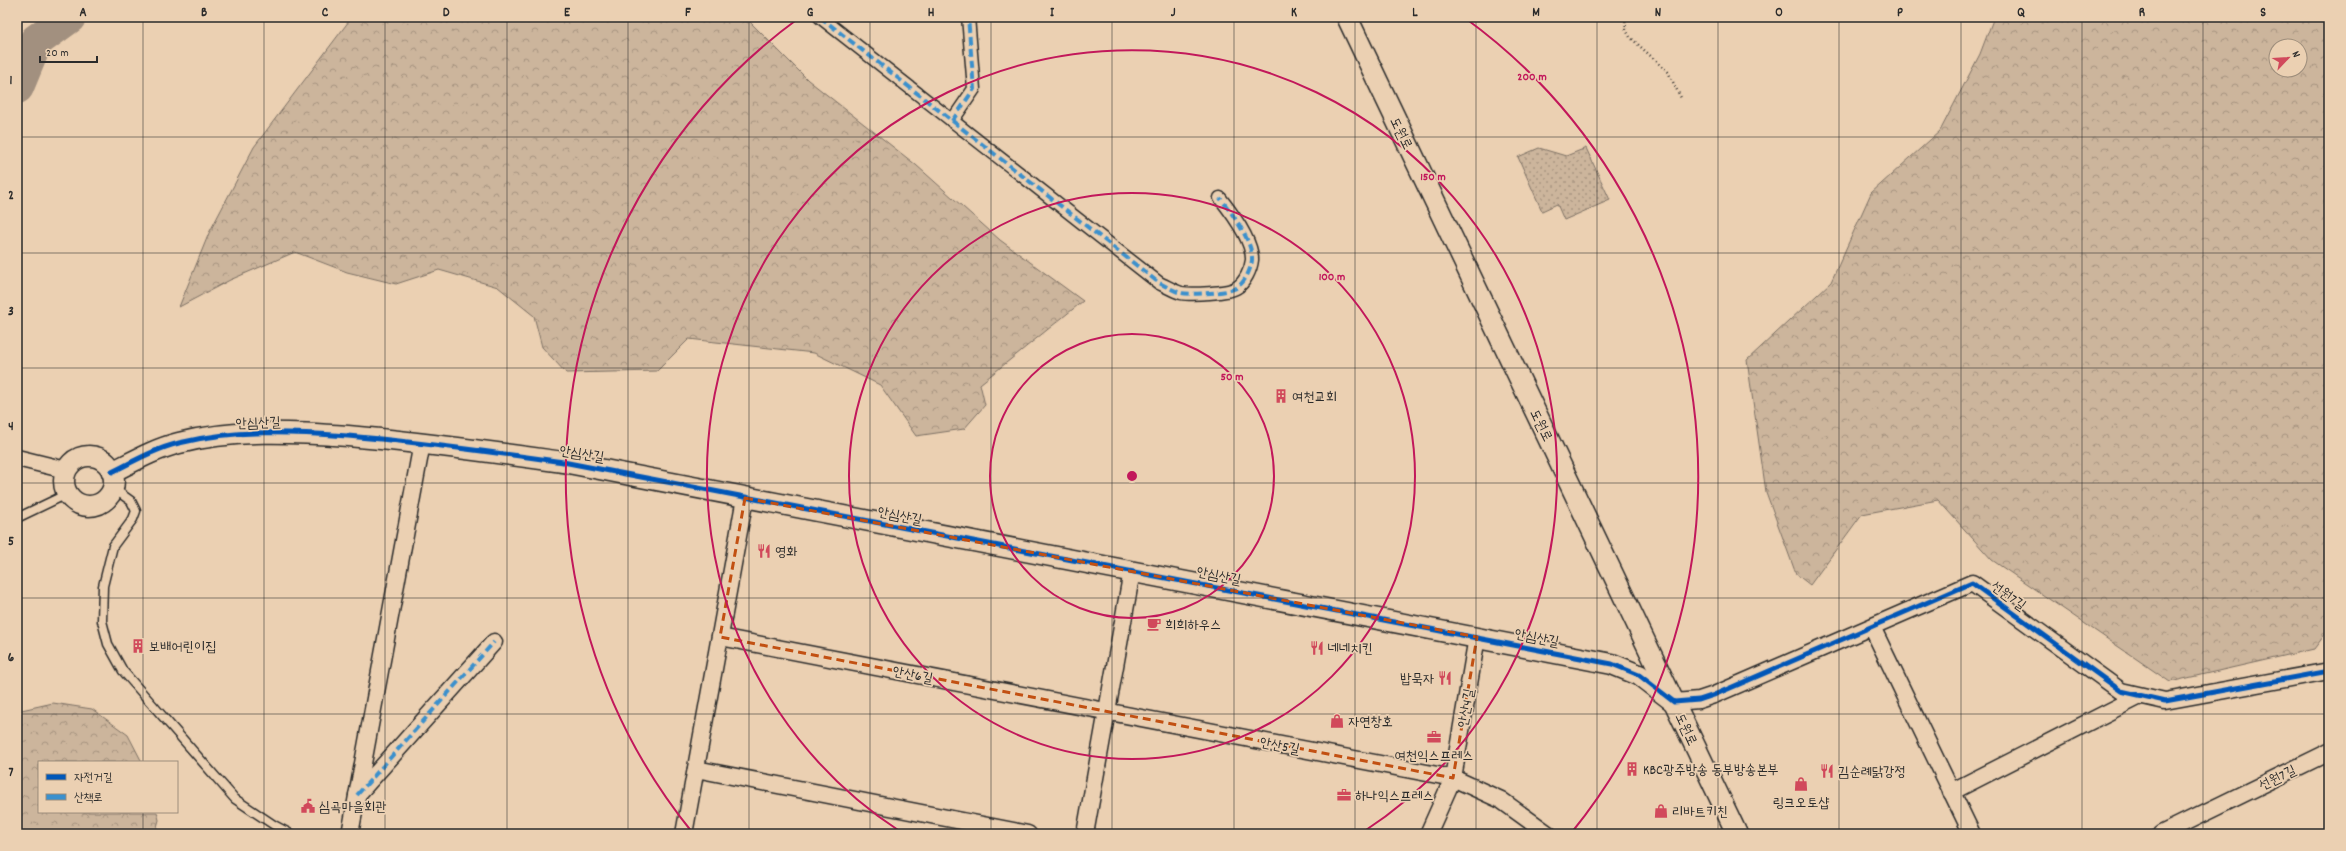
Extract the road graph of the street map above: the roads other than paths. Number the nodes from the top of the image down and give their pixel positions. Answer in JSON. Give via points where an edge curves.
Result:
{"nodes":[{"id":1,"x":820,"y":17,"type":"edge"},
{"id":2,"x":968,"y":17,"type":"edge"},
{"id":3,"x":1347,"y":17,"type":"edge"},
{"id":4,"x":952,"y":121,"type":"junction"},
{"id":5,"x":1220,"y":198,"type":"dead end"},
{"id":6,"x":422,"y":442,"type":"junction"},
{"id":7,"x":17,"y":458,"type":"edge"},
{"id":8,"x":66,"y":470,"type":"junction"},
{"id":9,"x":113,"y":480,"type":"junction"},
{"id":10,"x":67,"y":494,"type":"junction"},
{"id":11,"x":745,"y":498,"type":"junction"},
{"id":12,"x":17,"y":518,"type":"edge"},
{"id":13,"x":1132,"y":571,"type":"junction"},
{"id":14,"x":1872,"y":627,"type":"junction"},
{"id":15,"x":720,"y":637,"type":"junction"},
{"id":16,"x":1477,"y":637,"type":"junction"},
{"id":17,"x":494,"y":642,"type":"dead end"},
{"id":18,"x":2329,"y":671,"type":"edge"},
{"id":19,"x":2140,"y":696,"type":"junction"},
{"id":20,"x":1674,"y":702,"type":"junction"},
{"id":21,"x":1107,"y":712,"type":"junction"},
{"id":22,"x":2329,"y":752,"type":"edge"},
{"id":23,"x":696,"y":769,"type":"junction"},
{"id":24,"x":1453,"y":778,"type":"junction"},
{"id":25,"x":1952,"y":792,"type":"junction"},
{"id":26,"x":357,"y":796,"type":"junction"},
{"id":27,"x":291,"y":834,"type":"edge"},
{"id":28,"x":350,"y":834,"type":"edge"},
{"id":29,"x":684,"y":834,"type":"edge"},
{"id":30,"x":1028,"y":834,"type":"edge"},
{"id":31,"x":1085,"y":834,"type":"edge"},
{"id":32,"x":1428,"y":834,"type":"edge"},
{"id":33,"x":1548,"y":834,"type":"edge"},
{"id":34,"x":1737,"y":834,"type":"edge"},
{"id":35,"x":1972,"y":834,"type":"edge"},
{"id":36,"x":2161,"y":834,"type":"edge"}],
"edges":[{"from":1,"to":4,"type":"street"},
{"from":2,"to":4,"type":"street","via":[[974,89]]},
{"from":3,"to":20,"type":"street","name":"도원로"},
{"from":4,"to":5,"type":"street","via":[[1159,283],[1180,292],[1194,294],[1236,288],[1248,275],[1252,259],[1246,239]]},
{"from":6,"to":9,"type":"street","name":"안심산길","via":[[300,433],[221,436],[160,449]]},
{"from":6,"to":11,"type":"street","name":"안심산길","via":[[587,466]]},
{"from":6,"to":26,"type":"street"},
{"from":7,"to":8,"type":"street"},
{"from":8,"to":9,"type":"street","via":[[78,458],[94,457],[108,465]]},
{"from":8,"to":10,"type":"street","via":[[64,486]]},
{"from":9,"to":10,"type":"street","via":[[103,502],[92,506],[80,505]]},
{"from":9,"to":27,"type":"lane","via":[[136,511],[113,546],[107,568],[101,604],[108,644],[123,671],[235,799]]},
{"from":10,"to":12,"type":"lane"},
{"from":11,"to":13,"type":"street","name":"안심산길"},
{"from":11,"to":15,"type":"street"},
{"from":13,"to":16,"type":"street","name":"안심산길"},
{"from":13,"to":21,"type":"street"},
{"from":14,"to":19,"type":"street","name":"선원7길","via":[[1972,583],[2121,691]]},
{"from":14,"to":20,"type":"street","name":"선원7길","via":[[1703,699]]},
{"from":14,"to":25,"type":"street"},
{"from":15,"to":21,"type":"street","name":"안산6길"},
{"from":15,"to":23,"type":"street"},
{"from":16,"to":20,"type":"street","name":"안심산길","via":[[1620,666],[1639,675]]},
{"from":16,"to":24,"type":"street","name":"안산4길"},
{"from":17,"to":26,"type":"street"},
{"from":18,"to":19,"type":"street","name":"선원7길","via":[[2166,701]]},
{"from":19,"to":25,"type":"street"},
{"from":20,"to":34,"type":"street","name":"도원로"},
{"from":21,"to":24,"type":"street","name":"안산5길"},
{"from":21,"to":31,"type":"street"},
{"from":22,"to":36,"type":"street","name":"선원7길"},
{"from":23,"to":29,"type":"street"},
{"from":23,"to":30,"type":"street"},
{"from":24,"to":32,"type":"street","name":"안산4길"},
{"from":24,"to":33,"type":"street","via":[[1501,800]]},
{"from":25,"to":35,"type":"street"},
{"from":26,"to":28,"type":"street"}]}
